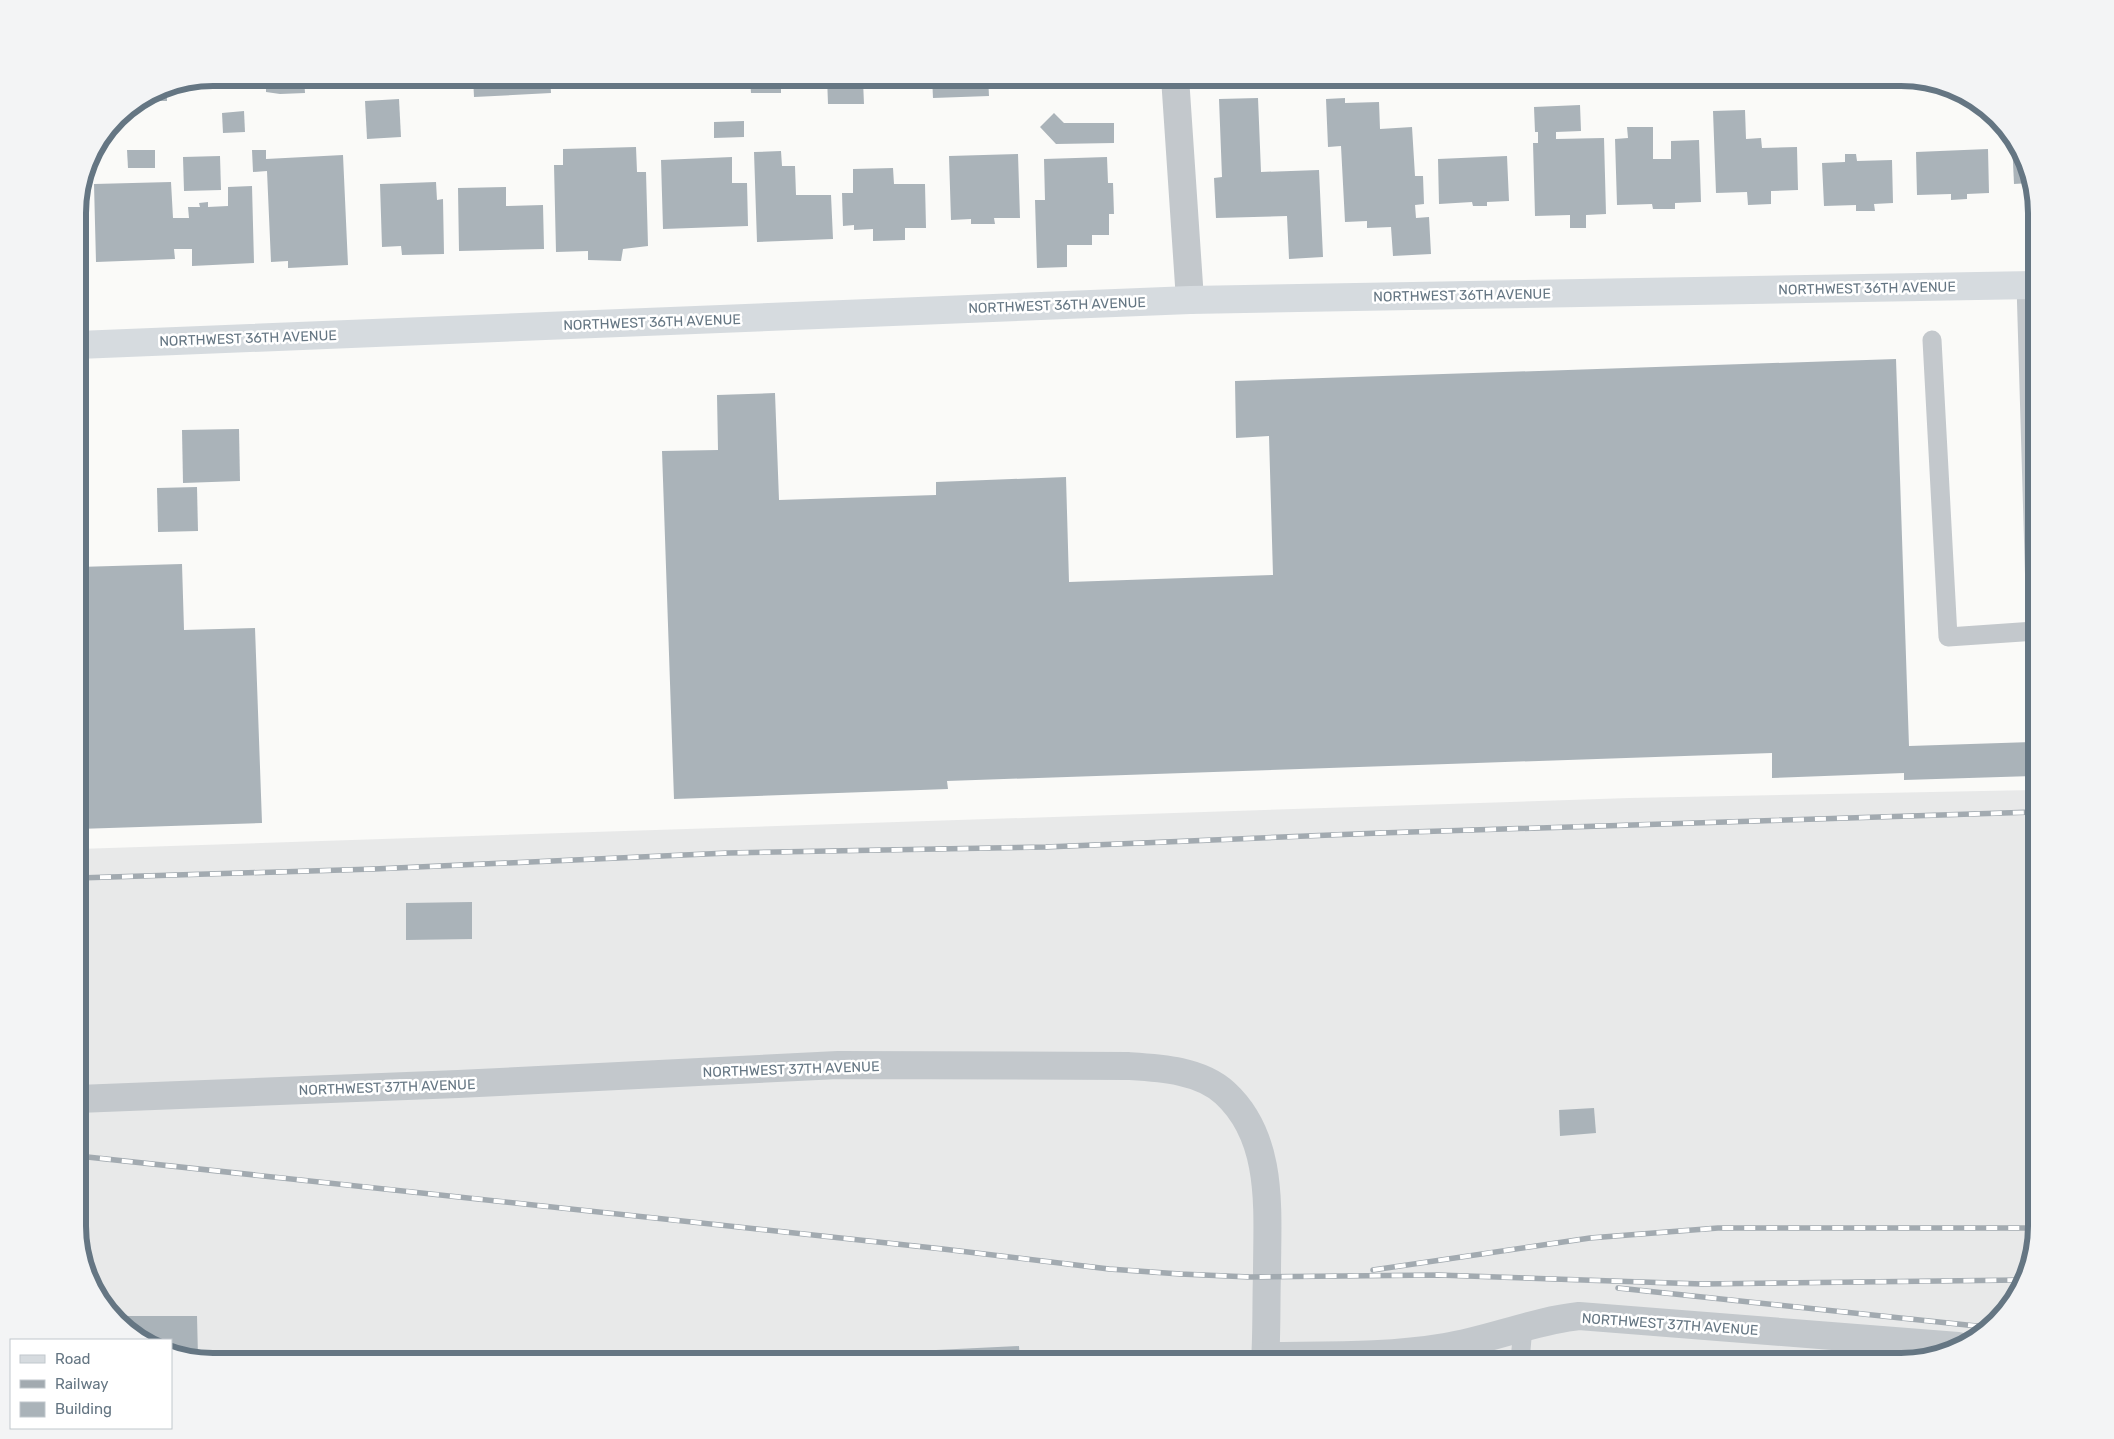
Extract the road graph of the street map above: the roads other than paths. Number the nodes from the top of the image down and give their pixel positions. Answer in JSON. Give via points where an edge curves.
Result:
{"nodes":[{"id":1,"x":1176,"y":86,"type":"edge"},
{"id":2,"x":2028,"y":285,"type":"edge"},
{"id":3,"x":1190,"y":300,"type":"junction"},
{"id":4,"x":1932,"y":340,"type":"dead end"},
{"id":5,"x":87,"y":345,"type":"edge"},
{"id":6,"x":2028,"y":632,"type":"edge"},
{"id":7,"x":87,"y":1099,"type":"edge"},
{"id":8,"x":1523,"y":1327,"type":"junction"},
{"id":9,"x":1944,"y":1345,"type":"edge"},
{"id":10,"x":1265,"y":1353,"type":"edge"},
{"id":11,"x":1406,"y":1353,"type":"edge"},
{"id":12,"x":1521,"y":1353,"type":"edge"}],
"edges":[{"from":1,"to":3,"type":"street"},
{"from":2,"to":3,"type":"street","name":"NORTHWEST 36TH AVENUE"},
{"from":3,"to":5,"type":"street","name":"NORTHWEST 36TH AVENUE"},
{"from":4,"to":6,"type":"lane","via":[[1948,637]]},
{"from":7,"to":10,"type":"street","name":"NORTHWEST 37TH AVENUE","via":[[838,1066],[1128,1066],[1165,1069],[1198,1078],[1225,1093],[1242,1112],[1258,1144],[1267,1199]]},
{"from":8,"to":9,"type":"street","name":"NORTHWEST 37TH AVENUE","via":[[1579,1316]]},
{"from":8,"to":11,"type":"street","name":"NORTHWEST 37TH AVENUE","via":[[1468,1343]]},
{"from":8,"to":12,"type":"lane"}]}
